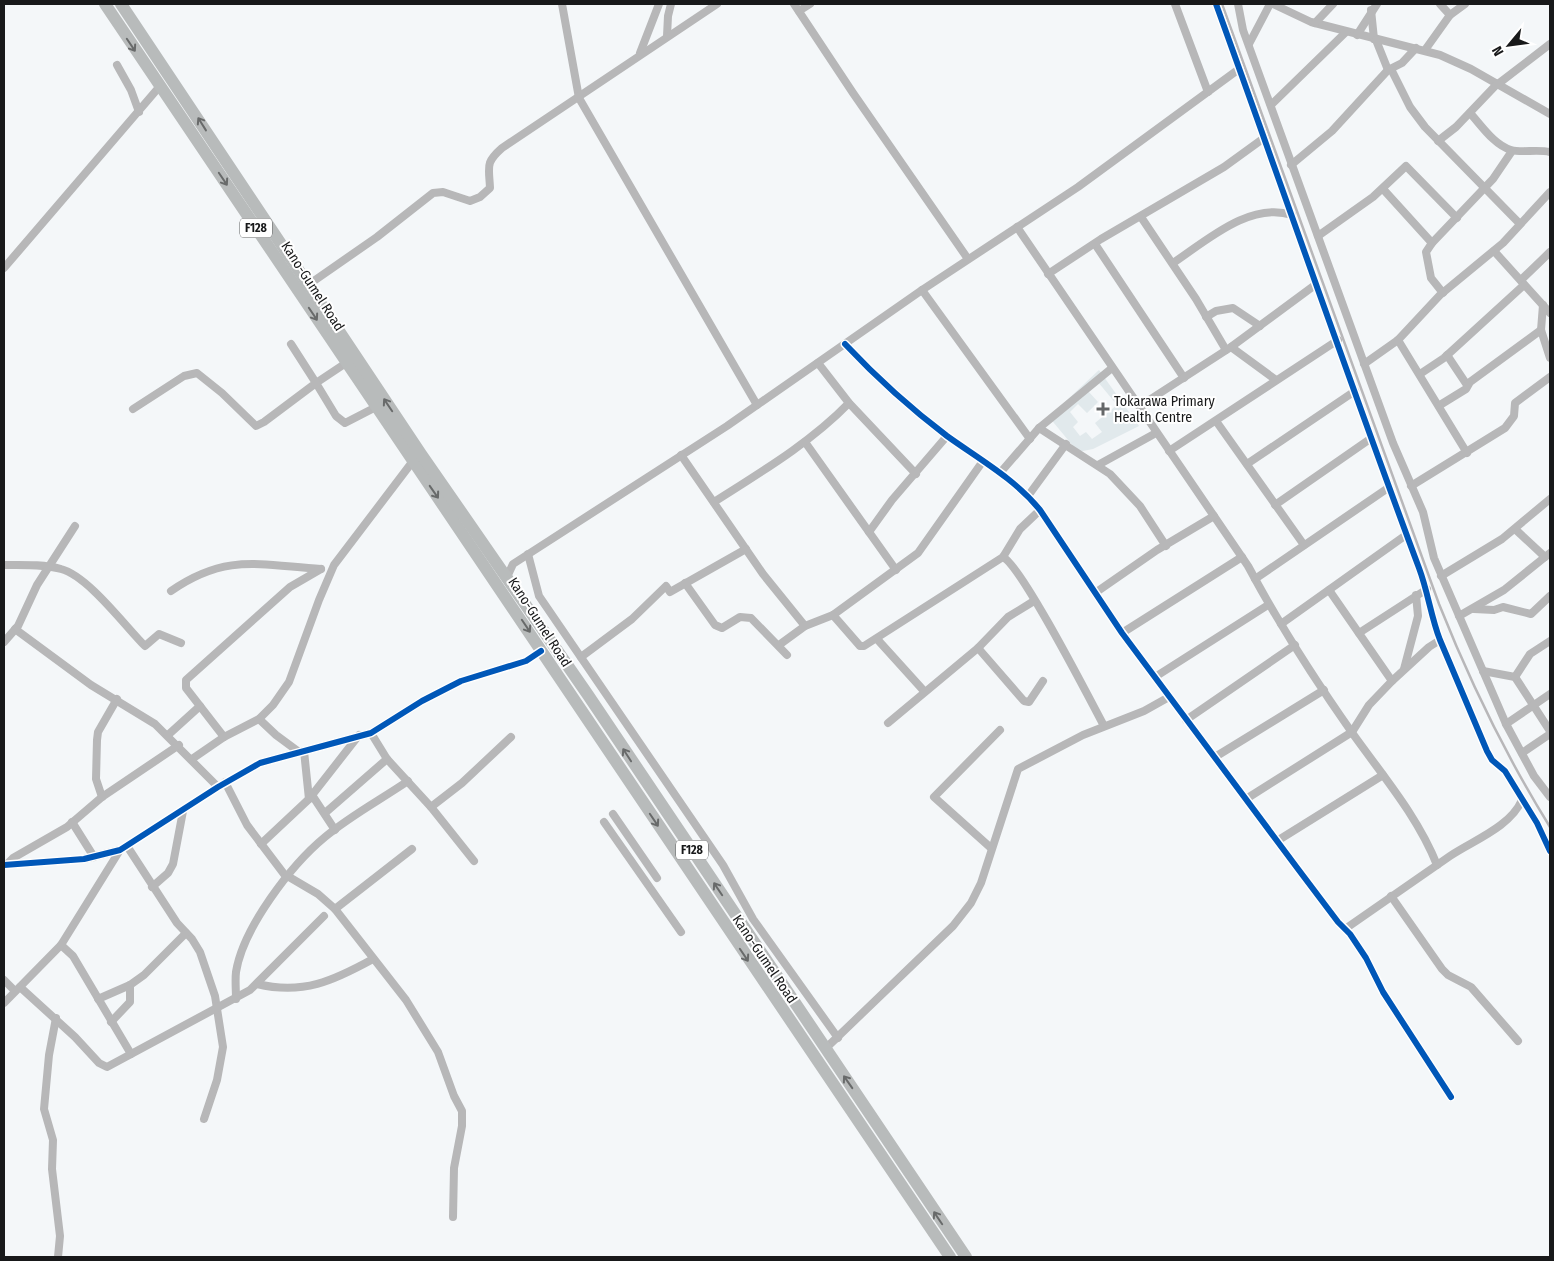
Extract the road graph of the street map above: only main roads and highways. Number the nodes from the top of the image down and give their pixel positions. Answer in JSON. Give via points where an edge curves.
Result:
{"nodes":[{"id":1,"x":105,"y":4,"type":"edge"},
{"id":2,"x":121,"y":4,"type":"edge"},
{"id":3,"x":368,"y":385,"type":"junction"},
{"id":4,"x":687,"y":843,"type":"junction"},
{"id":5,"x":675,"y":849,"type":"junction"},
{"id":6,"x":950,"y":1257,"type":"edge"},
{"id":7,"x":966,"y":1257,"type":"edge"}],
"edges":[{"from":1,"to":3,"type":"main road","name":"Kano-Gumel Road","number":"F128","one_way":true,"via":[[346,363]]},
{"from":3,"to":2,"type":"main road","name":"Kano-Gumel Road","number":"F128","one_way":true,"via":[[308,285]]},
{"from":4,"to":3,"type":"main road","name":"Kano-Gumel Road","number":"F128","one_way":true,"via":[[507,577]]},
{"from":3,"to":5,"type":"main road","name":"Kano-Gumel Road","number":"F128","one_way":true,"via":[[376,407]]},
{"from":4,"to":5,"type":"main road"},
{"from":7,"to":4,"type":"main road","name":"Kano-Gumel Road","number":"F128","one_way":true},
{"from":5,"to":6,"type":"main road","name":"Kano-Gumel Road","number":"F128","one_way":true}]}
